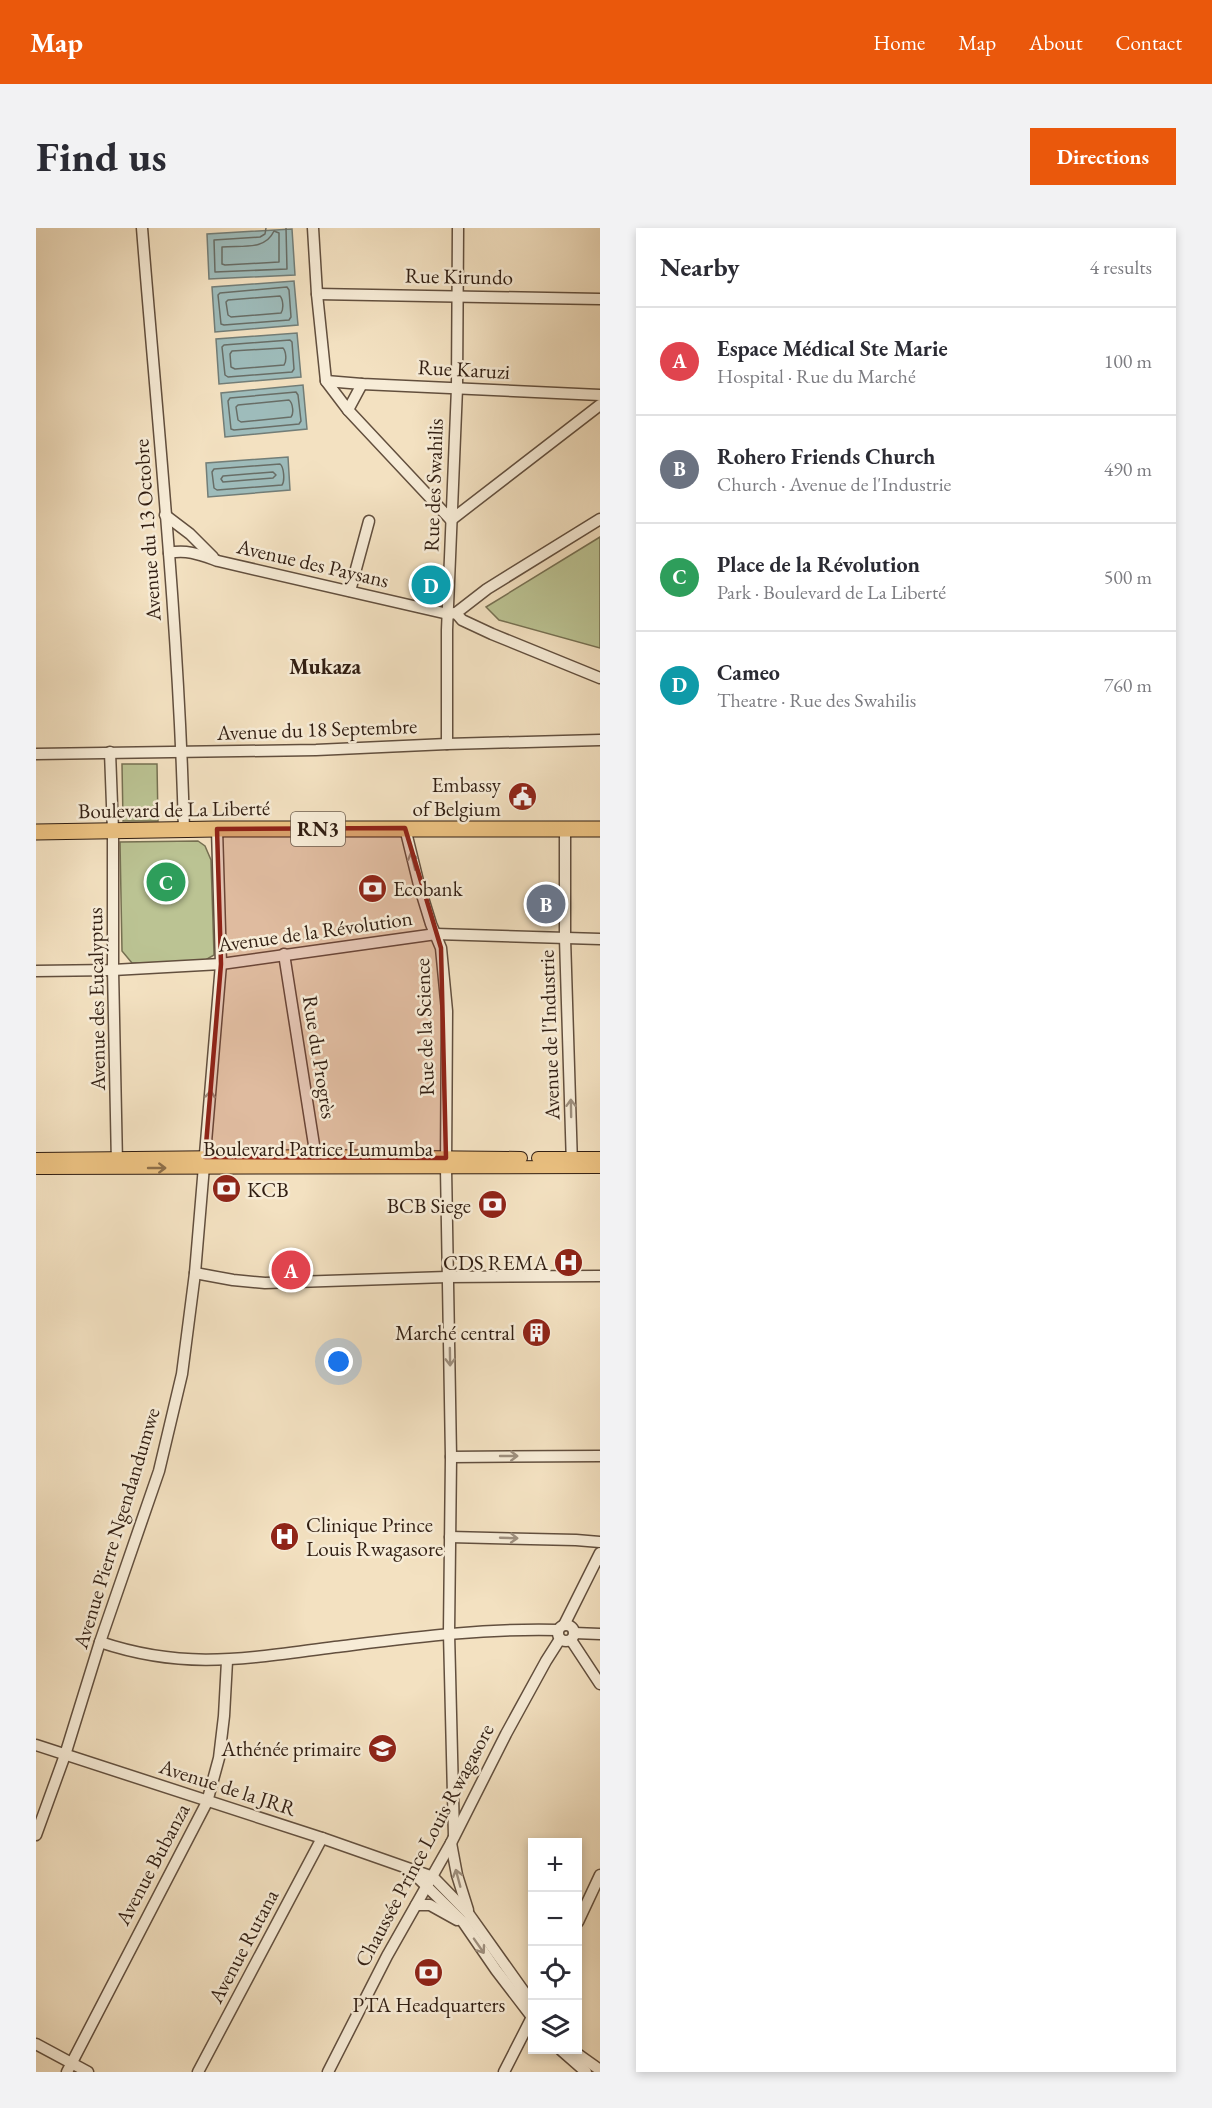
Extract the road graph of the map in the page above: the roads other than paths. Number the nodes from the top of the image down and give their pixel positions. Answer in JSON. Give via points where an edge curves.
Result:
{"nodes":[{"id":1,"x":142,"y":228,"type":"edge"},
{"id":2,"x":313,"y":228,"type":"edge"},
{"id":3,"x":458,"y":228,"type":"edge"},
{"id":4,"x":317,"y":294,"type":"junction"},
{"id":5,"x":457,"y":295,"type":"junction"},
{"id":6,"x":600,"y":299,"type":"edge"},
{"id":7,"x":326,"y":381,"type":"junction"},
{"id":8,"x":362,"y":384,"type":"junction"},
{"id":9,"x":457,"y":388,"type":"junction"},
{"id":10,"x":600,"y":395,"type":"edge"},
{"id":11,"x":600,"y":405,"type":"edge"},
{"id":12,"x":348,"y":410,"type":"junction"},
{"id":13,"x":165,"y":514,"type":"junction"},
{"id":14,"x":600,"y":519,"type":"edge"},
{"id":15,"x":451,"y":520,"type":"junction"},
{"id":16,"x":369,"y":521,"type":"dead end"},
{"id":17,"x":169,"y":553,"type":"junction"},
{"id":18,"x":218,"y":561,"type":"junction"},
{"id":19,"x":350,"y":591,"type":"junction"},
{"id":20,"x":452,"y":614,"type":"junction"},
{"id":21,"x":600,"y":677,"type":"edge"},
{"id":22,"x":600,"y":740,"type":"edge"},
{"id":23,"x":447,"y":744,"type":"junction"},
{"id":24,"x":110,"y":752,"type":"junction"},
{"id":25,"x":182,"y":753,"type":"junction"},
{"id":26,"x":36,"y":754,"type":"edge"},
{"id":27,"x":405,"y":828,"type":"junction"},
{"id":28,"x":217,"y":829,"type":"junction"},
{"id":29,"x":600,"y":829,"type":"edge"},
{"id":30,"x":184,"y":830,"type":"junction"},
{"id":31,"x":565,"y":830,"type":"junction"},
{"id":32,"x":113,"y":831,"type":"junction"},
{"id":33,"x":36,"y":832,"type":"edge"},
{"id":34,"x":436,"y":934,"type":"junction"},
{"id":35,"x":565,"y":938,"type":"junction"},
{"id":36,"x":600,"y":939,"type":"edge"},
{"id":37,"x":284,"y":954,"type":"junction"},
{"id":38,"x":221,"y":964,"type":"junction"},
{"id":39,"x":113,"y":970,"type":"junction"},
{"id":40,"x":36,"y":971,"type":"edge"},
{"id":41,"x":600,"y":1158,"type":"edge"},
{"id":42,"x":36,"y":1159,"type":"edge"},
{"id":43,"x":317,"y":1161,"type":"junction"},
{"id":44,"x":117,"y":1162,"type":"junction"},
{"id":45,"x":205,"y":1162,"type":"junction"},
{"id":46,"x":572,"y":1162,"type":"junction"},
{"id":47,"x":446,"y":1163,"type":"junction"},
{"id":48,"x":600,"y":1167,"type":"edge"},
{"id":49,"x":36,"y":1168,"type":"edge"},
{"id":50,"x":195,"y":1273,"type":"junction"},
{"id":51,"x":600,"y":1276,"type":"edge"},
{"id":52,"x":447,"y":1277,"type":"junction"},
{"id":53,"x":451,"y":1456,"type":"junction"},
{"id":54,"x":600,"y":1456,"type":"edge"},
{"id":55,"x":450,"y":1537,"type":"junction"},
{"id":56,"x":600,"y":1542,"type":"edge"},
{"id":57,"x":600,"y":1553,"type":"edge"},
{"id":58,"x":449,"y":1633,"type":"junction"},
{"id":59,"x":565,"y":1633,"type":"junction"},
{"id":60,"x":600,"y":1634,"type":"edge"},
{"id":61,"x":100,"y":1642,"type":"junction"},
{"id":62,"x":226,"y":1661,"type":"junction"},
{"id":63,"x":600,"y":1684,"type":"edge"},
{"id":64,"x":36,"y":1745,"type":"edge"},
{"id":65,"x":65,"y":1755,"type":"junction"},
{"id":66,"x":452,"y":1792,"type":"junction"},
{"id":67,"x":473,"y":1797,"type":"junction"},
{"id":68,"x":207,"y":1802,"type":"junction"},
{"id":69,"x":36,"y":1835,"type":"edge"},
{"id":70,"x":322,"y":1838,"type":"junction"},
{"id":71,"x":452,"y":1840,"type":"junction"},
{"id":72,"x":408,"y":1867,"type":"junction"},
{"id":73,"x":600,"y":1875,"type":"edge"},
{"id":74,"x":433,"y":1877,"type":"junction"},
{"id":75,"x":426,"y":1887,"type":"junction"},
{"id":76,"x":416,"y":1905,"type":"junction"},
{"id":77,"x":582,"y":1913,"type":"edge"},
{"id":78,"x":466,"y":1918,"type":"junction"},
{"id":79,"x":530,"y":2000,"type":"edge"},
{"id":80,"x":528,"y":2012,"type":"edge"},
{"id":81,"x":528,"y":2025,"type":"edge"},
{"id":82,"x":36,"y":2044,"type":"edge"},
{"id":83,"x":566,"y":2054,"type":"edge"},
{"id":84,"x":579,"y":2054,"type":"edge"},
{"id":85,"x":69,"y":2068,"type":"edge"},
{"id":86,"x":600,"y":2070,"type":"edge"},
{"id":87,"x":88,"y":2072,"type":"edge"},
{"id":88,"x":198,"y":2072,"type":"edge"},
{"id":89,"x":328,"y":2072,"type":"edge"},
{"id":90,"x":504,"y":2072,"type":"edge"},
{"id":91,"x":586,"y":2072,"type":"edge"}],
"edges":[{"from":1,"to":13,"type":"street","name":"Avenue du 13 Octobre"},
{"from":2,"to":4,"type":"street"},
{"from":3,"to":5,"type":"street","name":"Rue des Swahilis"},
{"from":4,"to":5,"type":"street","name":"Rue Kirundo"},
{"from":4,"to":7,"type":"street"},
{"from":5,"to":6,"type":"street","name":"Rue Kirundo"},
{"from":5,"to":9,"type":"street","name":"Rue des Swahilis"},
{"from":7,"to":8,"type":"street","name":"Rue Karuzi"},
{"from":7,"to":12,"type":"street"},
{"from":8,"to":9,"type":"street","name":"Rue Karuzi"},
{"from":8,"to":12,"type":"street"},
{"from":9,"to":10,"type":"street","name":"Rue Karuzi"},
{"from":9,"to":15,"type":"street","name":"Rue des Swahilis"},
{"from":11,"to":15,"type":"street"},
{"from":12,"to":15,"type":"street"},
{"from":13,"to":17,"type":"street","name":"Avenue du 13 Octobre"},
{"from":13,"to":18,"type":"street","name":"Avenue des Paysans"},
{"from":14,"to":20,"type":"street"},
{"from":15,"to":20,"type":"street","name":"Rue des Swahilis"},
{"from":16,"to":19,"type":"street"},
{"from":17,"to":18,"type":"street","name":"Avenue des Paysans","via":[[194,552]]},
{"from":17,"to":25,"type":"street","name":"Avenue du 13 Octobre"},
{"from":18,"to":19,"type":"street","name":"Avenue des Paysans"},
{"from":19,"to":20,"type":"street","name":"Avenue des Paysans"},
{"from":20,"to":21,"type":"street","name":"Avenue des Paysans"},
{"from":20,"to":23,"type":"street","name":"Rue des Swahilis"},
{"from":22,"to":23,"type":"street","name":"Avenue du 18 Septembre"},
{"from":23,"to":25,"type":"street","name":"Avenue du 18 Septembre"},
{"from":24,"to":25,"type":"street","name":"Avenue du 18 Septembre"},
{"from":24,"to":26,"type":"street","name":"Avenue du 18 Septembre"},
{"from":24,"to":32,"type":"street","name":"Avenue des Eucalyptus"},
{"from":25,"to":30,"type":"street","name":"Avenue du 13 Octobre"},
{"from":27,"to":28,"type":"highway","name":"Boulevard de La Liberté","number":"RN3"},
{"from":27,"to":31,"type":"highway","name":"Boulevard de La Liberté","number":"RN3"},
{"from":34,"to":27,"type":"street","name":"Rue de la Science","one_way":true},
{"from":28,"to":30,"type":"highway","name":"Boulevard de La Liberté","number":"RN3"},
{"from":28,"to":38,"type":"street","name":"Avenue Pierre Ngendandumwe"},
{"from":29,"to":31,"type":"highway","name":"Boulevard de La Liberté","number":"RN3"},
{"from":30,"to":32,"type":"highway","name":"Boulevard de La Liberté","number":"RN3"},
{"from":31,"to":35,"type":"street","name":"Avenue de l'Industrie"},
{"from":32,"to":33,"type":"highway","name":"Boulevard de La Liberté","number":"RN3"},
{"from":32,"to":39,"type":"street","name":"Avenue des Eucalyptus"},
{"from":34,"to":35,"type":"street","name":"Avenue de la Révolution"},
{"from":34,"to":37,"type":"street","name":"Avenue de la Révolution"},
{"from":34,"to":47,"type":"street","name":"Rue de la Science","via":[[447,1011]]},
{"from":35,"to":36,"type":"street","name":"Avenue de la Révolution"},
{"from":46,"to":35,"type":"street","name":"Avenue de l'Industrie","one_way":true},
{"from":37,"to":38,"type":"street","name":"Avenue de la Révolution"},
{"from":37,"to":43,"type":"street","name":"Rue du Progrès"},
{"from":38,"to":39,"type":"street","name":"Avenue de la Révolution"},
{"from":45,"to":38,"type":"street","name":"Avenue Pierre Ngendandumwe","one_way":true},
{"from":39,"to":40,"type":"street","name":"Avenue de la Révolution"},
{"from":39,"to":44,"type":"street","name":"Avenue des Eucalyptus"},
{"from":41,"to":46,"type":"main road","name":"Boulevard Patrice Lumumba"},
{"from":42,"to":44,"type":"main road","name":"Boulevard Patrice Lumumba"},
{"from":43,"to":45,"type":"main road","name":"Boulevard Patrice Lumumba"},
{"from":43,"to":47,"type":"main road","name":"Boulevard Patrice Lumumba"},
{"from":44,"to":45,"type":"main road","name":"Boulevard Patrice Lumumba"},
{"from":44,"to":49,"type":"main road","name":"Boulevard Patrice Lumumba"},
{"from":45,"to":50,"type":"street","name":"Avenue Pierre Ngendandumwe"},
{"from":46,"to":47,"type":"main road","name":"Boulevard Patrice Lumumba"},
{"from":46,"to":48,"type":"main road","name":"Boulevard Patrice Lumumba"},
{"from":47,"to":52,"type":"street","name":"Rue de la Science"},
{"from":50,"to":52,"type":"street","via":[[265,1282]]},
{"from":50,"to":61,"type":"street","name":"Avenue Pierre Ngendandumwe","via":[[182,1374],[162,1458]]},
{"from":51,"to":52,"type":"street"},
{"from":52,"to":53,"type":"street","name":"Rue de la Science","one_way":true},
{"from":53,"to":54,"type":"street","one_way":true},
{"from":53,"to":55,"type":"street","name":"Rue de la Science"},
{"from":55,"to":56,"type":"street","one_way":true},
{"from":55,"to":58,"type":"street","name":"Rue de la Science"},
{"from":57,"to":59,"type":"street","name":"Chaussée Prince Louis Rwagasore"},
{"from":58,"to":59,"type":"street"},
{"from":58,"to":62,"type":"street"},
{"from":58,"to":66,"type":"street","name":"Rue de la Science"},
{"from":59,"to":60,"type":"street"},
{"from":59,"to":63,"type":"street"},
{"from":59,"to":67,"type":"street","name":"Chaussée Prince Louis Rwagasore"},
{"from":61,"to":62,"type":"street","via":[[159,1658]]},
{"from":61,"to":65,"type":"street","name":"Avenue Pierre Ngendandumwe"},
{"from":62,"to":68,"type":"street","name":"Avenue Bubanza","via":[[219,1758]]},
{"from":64,"to":65,"type":"street","name":"Avenue de la JRR"},
{"from":65,"to":68,"type":"street","name":"Avenue de la JRR"},
{"from":65,"to":69,"type":"street","name":"Avenue Pierre Ngendandumwe"},
{"from":66,"to":67,"type":"street"},
{"from":66,"to":71,"type":"street","name":"Rue de la Science"},
{"from":67,"to":71,"type":"street","name":"Chaussée Prince Louis Rwagasore"},
{"from":68,"to":70,"type":"street","name":"Avenue de la JRR"},
{"from":68,"to":85,"type":"street","name":"Avenue Bubanza"},
{"from":70,"to":72,"type":"street","name":"Avenue de la JRR"},
{"from":70,"to":88,"type":"street","name":"Avenue Rutana"},
{"from":71,"to":74,"type":"street","name":"Chaussée Prince Louis Rwagasore"},
{"from":78,"to":71,"type":"street","name":"Rue de la Science","one_way":true},
{"from":72,"to":74,"type":"street","name":"Avenue de la JRR"},
{"from":72,"to":75,"type":"street","name":"Avenue de la JRR"},
{"from":73,"to":77,"type":"street"},
{"from":74,"to":75,"type":"street","name":"Chaussée Prince Louis Rwagasore"},
{"from":74,"to":78,"type":"street"},
{"from":75,"to":76,"type":"street","name":"Chaussée Prince Louis Rwagasore"},
{"from":75,"to":78,"type":"street","name":"Avenue de la JRR"},
{"from":76,"to":78,"type":"street","via":[[430,1905]]},
{"from":76,"to":89,"type":"street","name":"Chaussée Prince Louis Rwagasore"},
{"from":78,"to":79,"type":"street"},
{"from":78,"to":80,"type":"street","one_way":true,"via":[[496,1970]]},
{"from":81,"to":90,"type":"street"},
{"from":82,"to":85,"type":"street"},
{"from":83,"to":91,"type":"street"},
{"from":84,"to":86,"type":"street"},
{"from":85,"to":87,"type":"street"}]}
